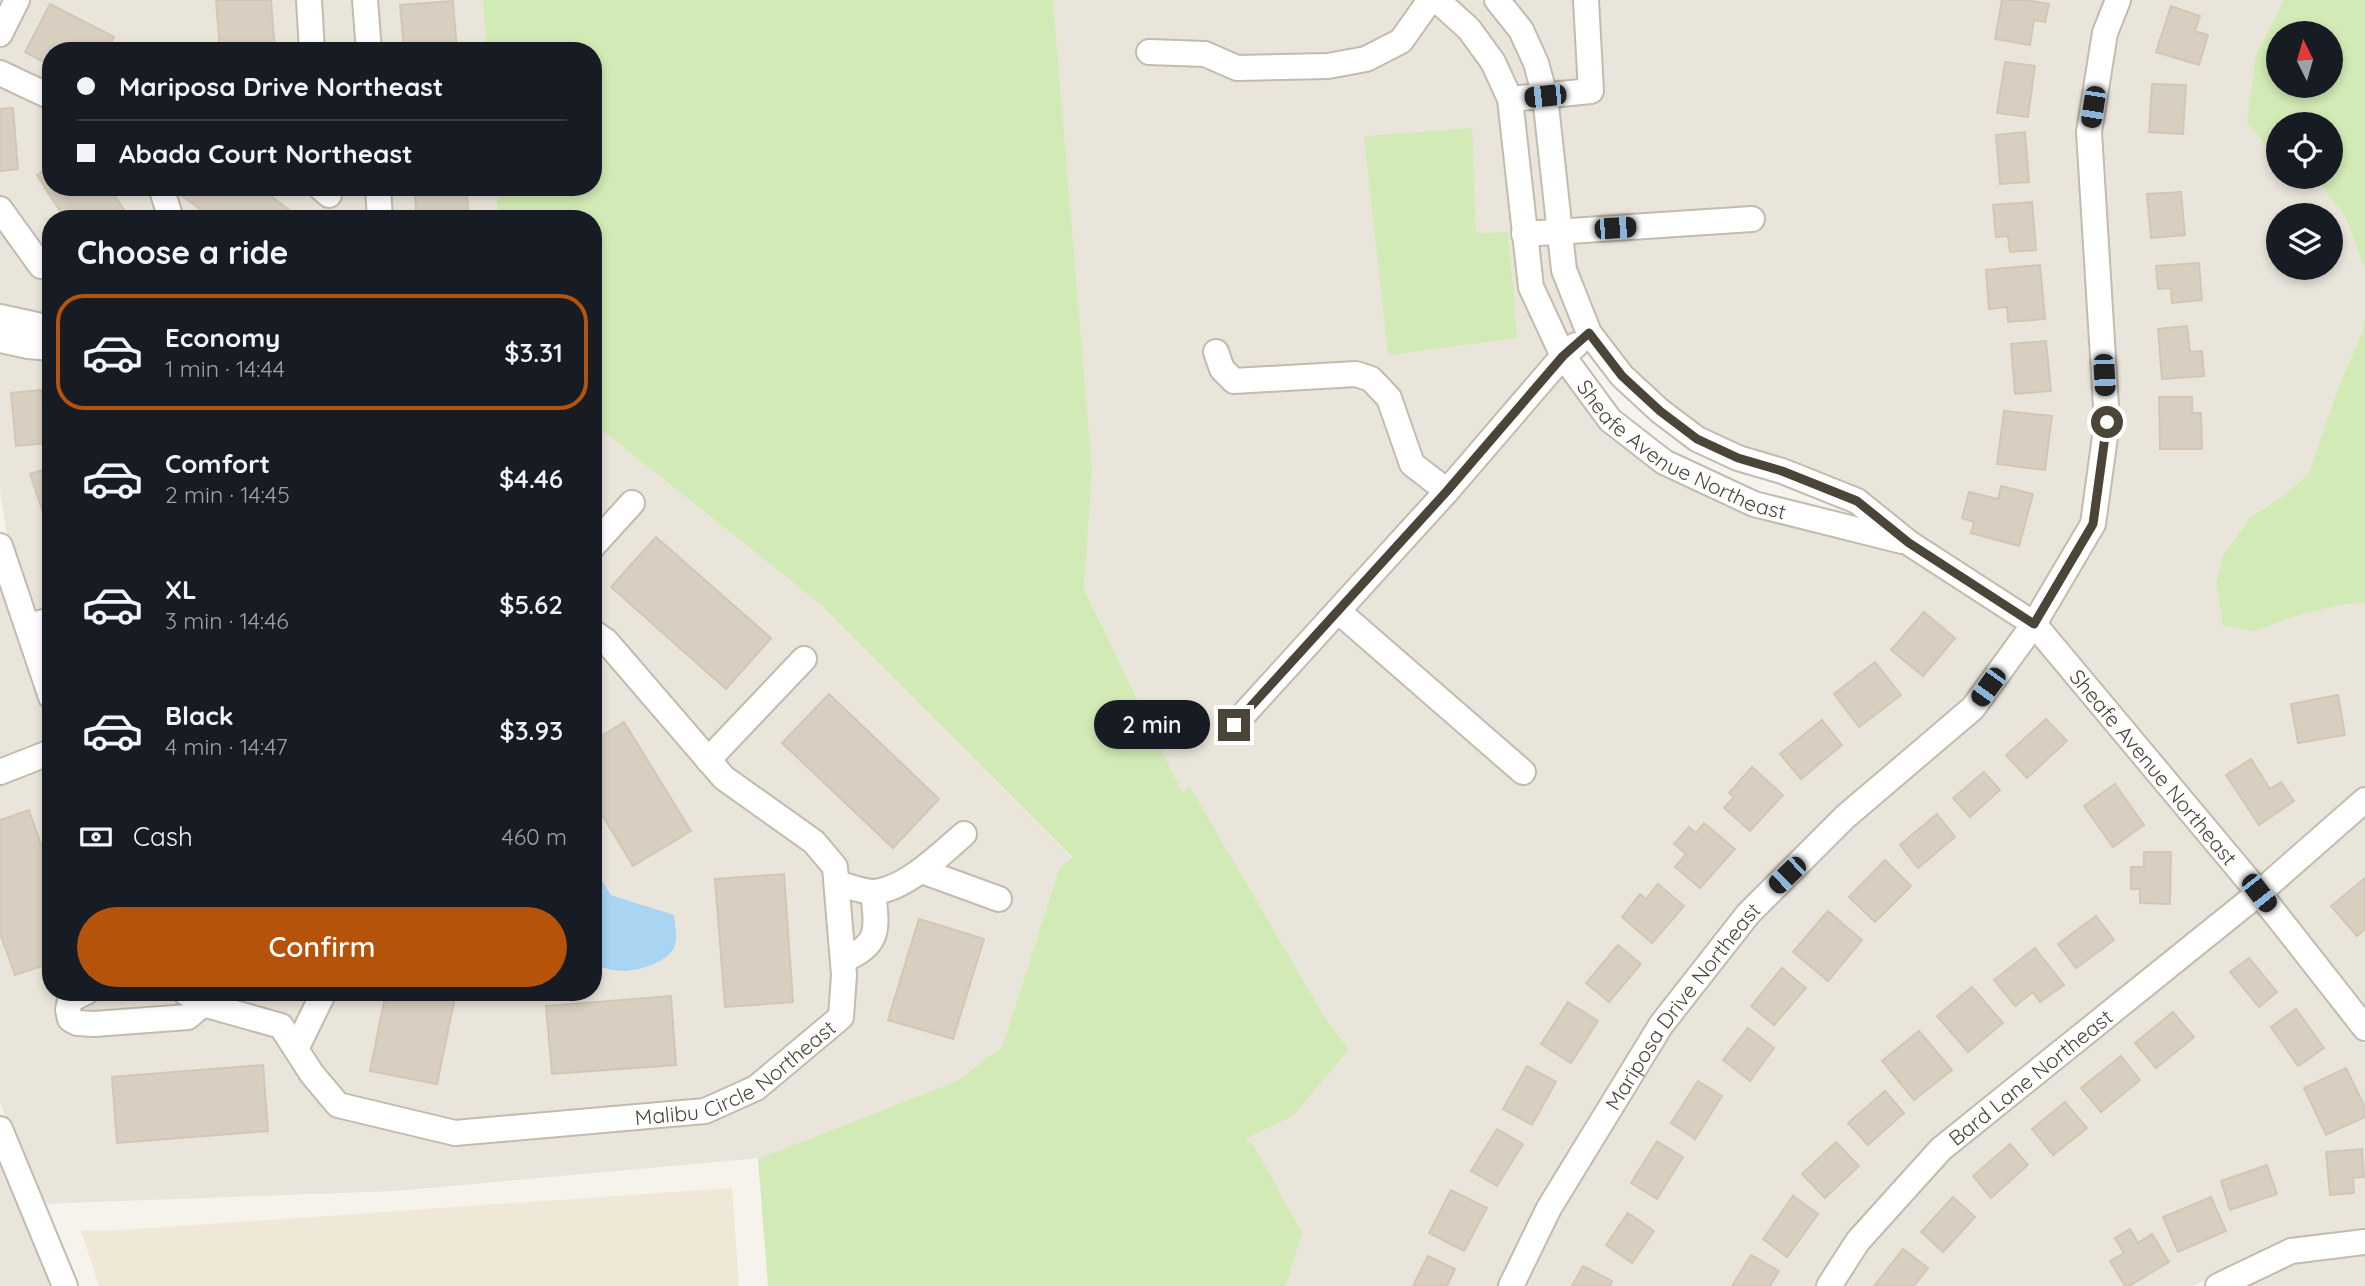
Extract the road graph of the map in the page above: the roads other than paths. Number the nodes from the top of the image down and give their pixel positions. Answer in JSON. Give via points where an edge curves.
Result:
{"nodes":[{"id":1,"x":18,"y":0,"type":"edge"},
{"id":2,"x":309,"y":0,"type":"edge"},
{"id":3,"x":365,"y":0,"type":"edge"},
{"id":4,"x":1430,"y":0,"type":"edge"},
{"id":5,"x":1437,"y":0,"type":"edge"},
{"id":6,"x":1497,"y":0,"type":"edge"},
{"id":7,"x":1586,"y":0,"type":"edge"},
{"id":8,"x":2118,"y":0,"type":"edge"},
{"id":9,"x":0,"y":34,"type":"edge"},
{"id":10,"x":311,"y":42,"type":"edge"},
{"id":11,"x":368,"y":42,"type":"edge"},
{"id":12,"x":1149,"y":52,"type":"dead end"},
{"id":13,"x":0,"y":74,"type":"edge"},
{"id":14,"x":42,"y":93,"type":"edge"},
{"id":15,"x":1545,"y":96,"type":"junction"},
{"id":16,"x":1510,"y":99,"type":"junction"},
{"id":17,"x":0,"y":209,"type":"edge"},
{"id":18,"x":1752,"y":219,"type":"dead end"},
{"id":19,"x":1560,"y":232,"type":"junction"},
{"id":20,"x":1524,"y":234,"type":"junction"},
{"id":21,"x":41,"y":266,"type":"dead end"},
{"id":22,"x":0,"y":317,"type":"edge"},
{"id":23,"x":42,"y":326,"type":"edge"},
{"id":24,"x":1589,"y":333,"type":"junction"},
{"id":25,"x":0,"y":340,"type":"edge"},
{"id":26,"x":42,"y":347,"type":"edge"},
{"id":27,"x":1216,"y":352,"type":"dead end"},
{"id":28,"x":1563,"y":356,"type":"junction"},
{"id":29,"x":1447,"y":491,"type":"junction"},
{"id":30,"x":632,"y":503,"type":"dead end"},
{"id":31,"x":602,"y":535,"type":"edge"},
{"id":32,"x":1909,"y":543,"type":"junction"},
{"id":33,"x":1,"y":555,"type":"edge"},
{"id":34,"x":1338,"y":611,"type":"junction"},
{"id":35,"x":39,"y":623,"type":"edge"},
{"id":36,"x":2034,"y":624,"type":"junction"},
{"id":37,"x":602,"y":638,"type":"edge"},
{"id":38,"x":42,"y":642,"type":"edge"},
{"id":39,"x":804,"y":659,"type":"dead end"},
{"id":40,"x":1234,"y":725,"type":"dead end"},
{"id":41,"x":42,"y":756,"type":"edge"},
{"id":42,"x":708,"y":760,"type":"junction"},
{"id":43,"x":0,"y":772,"type":"edge"},
{"id":44,"x":1523,"y":772,"type":"dead end"},
{"id":45,"x":2365,"y":800,"type":"edge"},
{"id":46,"x":964,"y":834,"type":"dead end"},
{"id":47,"x":922,"y":871,"type":"junction"},
{"id":48,"x":837,"y":883,"type":"junction"},
{"id":49,"x":873,"y":892,"type":"junction"},
{"id":50,"x":2259,"y":893,"type":"junction"},
{"id":51,"x":999,"y":899,"type":"dead end"},
{"id":52,"x":843,"y":960,"type":"junction"},
{"id":53,"x":70,"y":1001,"type":"edge"},
{"id":54,"x":193,"y":1001,"type":"edge"},
{"id":55,"x":203,"y":1001,"type":"edge"},
{"id":56,"x":320,"y":1001,"type":"edge"},
{"id":57,"x":2365,"y":1028,"type":"edge"},
{"id":58,"x":296,"y":1049,"type":"junction"},
{"id":59,"x":0,"y":1129,"type":"edge"},
{"id":60,"x":2365,"y":1242,"type":"edge"},
{"id":61,"x":65,"y":1286,"type":"edge"},
{"id":62,"x":1511,"y":1286,"type":"edge"},
{"id":63,"x":1829,"y":1286,"type":"edge"},
{"id":64,"x":2218,"y":1286,"type":"edge"}],
"edges":[{"from":1,"to":9,"type":"street"},
{"from":2,"to":10,"type":"street"},
{"from":3,"to":11,"type":"street"},
{"from":4,"to":12,"type":"street","via":[[1401,41],[1366,59],[1328,66],[1237,68],[1205,54]]},
{"from":5,"to":16,"type":"street","name":"Sheafe Avenue Northeast","via":[[1469,29],[1493,62]]},
{"from":6,"to":15,"type":"street","name":"Sheafe Avenue Northeast","via":[[1521,30]]},
{"from":7,"to":15,"type":"street","via":[[1591,91]]},
{"from":8,"to":36,"type":"street","name":"Mariposa Drive Northeast","via":[[2105,33],[2089,132],[2107,422],[2093,524]]},
{"from":13,"to":14,"type":"street"},
{"from":15,"to":16,"type":"street"},
{"from":15,"to":19,"type":"street","name":"Sheafe Avenue Northeast"},
{"from":16,"to":20,"type":"street","name":"Sheafe Avenue Northeast"},
{"from":17,"to":21,"type":"street"},
{"from":18,"to":19,"type":"street"},
{"from":19,"to":20,"type":"street"},
{"from":19,"to":24,"type":"street","name":"Sheafe Avenue Northeast","via":[[1564,270]]},
{"from":20,"to":28,"type":"street","name":"Sheafe Avenue Northeast","via":[[1531,287]]},
{"from":22,"to":23,"type":"street"},
{"from":24,"to":28,"type":"street"},
{"from":24,"to":32,"type":"street","name":"Sheafe Avenue Northeast","via":[[1622,376],[1697,439],[1857,501]]},
{"from":25,"to":26,"type":"street"},
{"from":27,"to":29,"type":"street","via":[[1222,369],[1234,381],[1356,374],[1371,379],[1389,398],[1412,464]]},
{"from":28,"to":29,"type":"street"},
{"from":28,"to":32,"type":"street","name":"Sheafe Avenue Northeast","via":[[1610,420],[1664,462],[1754,504]]},
{"from":29,"to":34,"type":"street"},
{"from":30,"to":31,"type":"street"},
{"from":32,"to":36,"type":"street","name":"Sheafe Avenue Northeast"},
{"from":33,"to":35,"type":"street"},
{"from":34,"to":40,"type":"street"},
{"from":34,"to":44,"type":"street"},
{"from":35,"to":38,"type":"street"},
{"from":36,"to":50,"type":"street","name":"Sheafe Avenue Northeast"},
{"from":36,"to":62,"type":"street","name":"Mariposa Drive Northeast","via":[[1973,708],[1845,817],[1748,914],[1661,1025],[1549,1208]]},
{"from":37,"to":42,"type":"street","name":"Malibu Circle Northeast"},
{"from":39,"to":42,"type":"street"},
{"from":41,"to":43,"type":"street"},
{"from":42,"to":48,"type":"street","name":"Malibu Circle Northeast","via":[[724,778],[814,842],[835,867]]},
{"from":45,"to":50,"type":"street","name":"Bard Lane Northeast"},
{"from":46,"to":47,"type":"street"},
{"from":47,"to":49,"type":"street"},
{"from":47,"to":51,"type":"street"},
{"from":48,"to":49,"type":"street"},
{"from":48,"to":52,"type":"street","name":"Malibu Circle Northeast"},
{"from":49,"to":52,"type":"street","via":[[873,937],[868,948]]},
{"from":50,"to":57,"type":"street","name":"Sheafe Avenue Northeast"},
{"from":50,"to":63,"type":"street","name":"Bard Lane Northeast","via":[[1941,1149],[1858,1241]]},
{"from":52,"to":58,"type":"street","name":"Malibu Circle Northeast","via":[[841,1017],[757,1088],[705,1111],[455,1133],[338,1105]]},
{"from":53,"to":54,"type":"street","via":[[70,1018],[94,1024],[188,1017]]},
{"from":55,"to":58,"type":"street","name":"Malibu Circle Northeast","via":[[281,1026]]},
{"from":56,"to":58,"type":"street"},
{"from":59,"to":61,"type":"street"},
{"from":60,"to":64,"type":"street","via":[[2291,1251]]}]}
